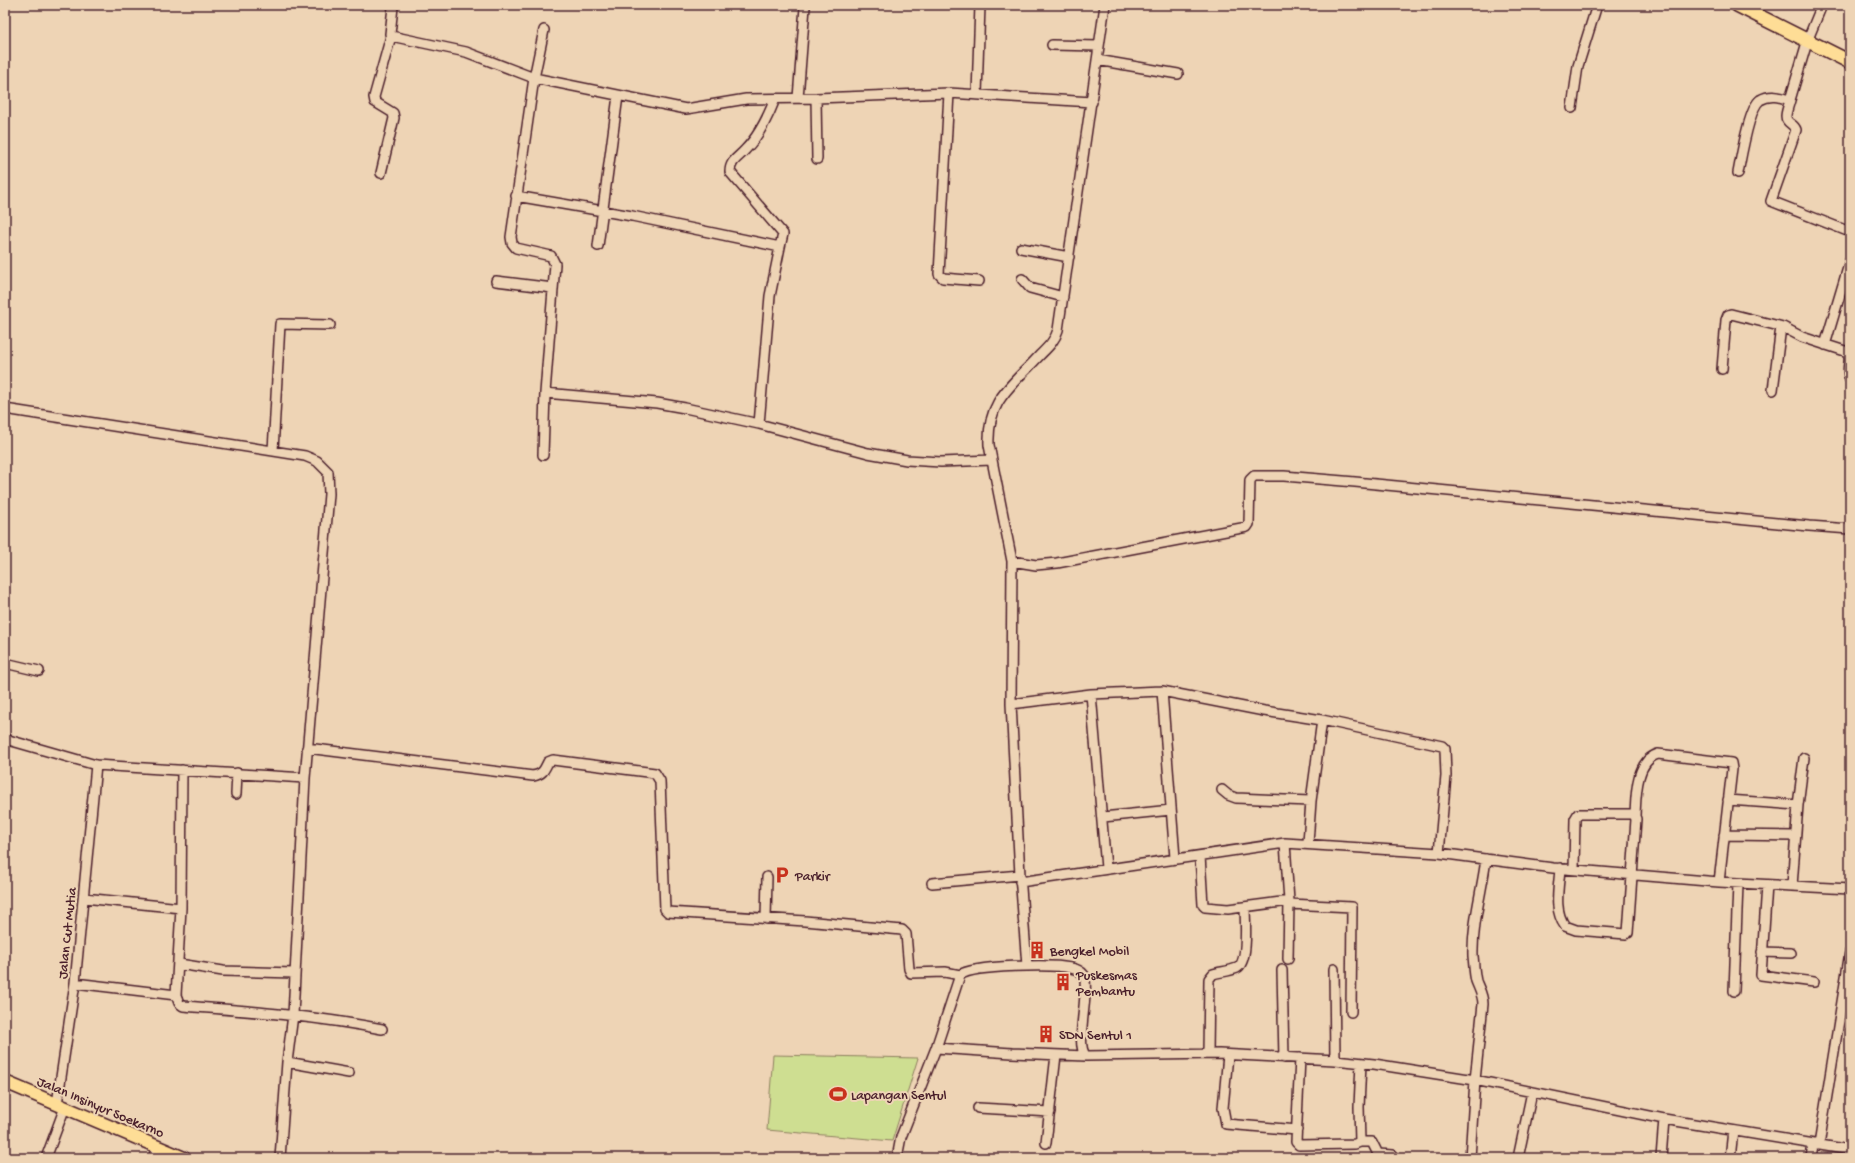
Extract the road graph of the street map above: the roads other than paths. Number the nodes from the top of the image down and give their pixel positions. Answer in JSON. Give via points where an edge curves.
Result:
{"nodes":[{"id":1,"x":392,"y":5,"type":"edge"},
{"id":2,"x":980,"y":5,"type":"edge"},
{"id":3,"x":1105,"y":5,"type":"edge"},
{"id":4,"x":1597,"y":5,"type":"edge"},
{"id":5,"x":1737,"y":5,"type":"edge"},
{"id":6,"x":1822,"y":5,"type":"edge"},
{"id":7,"x":805,"y":7,"type":"dead end"},
{"id":8,"x":544,"y":30,"type":"dead end"},
{"id":9,"x":391,"y":36,"type":"junction"},
{"id":10,"x":1808,"y":39,"type":"junction"},
{"id":11,"x":1052,"y":45,"type":"dead end"},
{"id":12,"x":1099,"y":46,"type":"junction"},
{"id":13,"x":1097,"y":60,"type":"junction"},
{"id":14,"x":1850,"y":62,"type":"edge"},
{"id":15,"x":1178,"y":74,"type":"dead end"},
{"id":16,"x":534,"y":78,"type":"junction"},
{"id":17,"x":949,"y":93,"type":"junction"},
{"id":18,"x":978,"y":94,"type":"junction"},
{"id":19,"x":618,"y":96,"type":"junction"},
{"id":20,"x":775,"y":98,"type":"junction"},
{"id":21,"x":798,"y":98,"type":"junction"},
{"id":22,"x":816,"y":98,"type":"junction"},
{"id":23,"x":1790,"y":100,"type":"junction"},
{"id":24,"x":1092,"y":102,"type":"junction"},
{"id":25,"x":1572,"y":108,"type":"dead end"},
{"id":26,"x":817,"y":159,"type":"dead end"},
{"id":27,"x":381,"y":173,"type":"dead end"},
{"id":28,"x":1738,"y":174,"type":"dead end"},
{"id":29,"x":516,"y":196,"type":"junction"},
{"id":30,"x":602,"y":211,"type":"junction"},
{"id":31,"x":1850,"y":232,"type":"edge"},
{"id":32,"x":598,"y":246,"type":"dead end"},
{"id":33,"x":780,"y":247,"type":"junction"},
{"id":34,"x":1021,"y":248,"type":"dead end"},
{"id":35,"x":1069,"y":257,"type":"junction"},
{"id":36,"x":1850,"y":260,"type":"edge"},
{"id":37,"x":1022,"y":279,"type":"dead end"},
{"id":38,"x":496,"y":281,"type":"dead end"},
{"id":39,"x":979,"y":281,"type":"dead end"},
{"id":40,"x":553,"y":288,"type":"junction"},
{"id":41,"x":1063,"y":297,"type":"junction"},
{"id":42,"x":330,"y":326,"type":"dead end"},
{"id":43,"x":1781,"y":326,"type":"junction"},
{"id":44,"x":1825,"y":345,"type":"junction"},
{"id":45,"x":1722,"y":369,"type":"dead end"},
{"id":46,"x":1850,"y":379,"type":"edge"},
{"id":47,"x":1773,"y":390,"type":"dead end"},
{"id":48,"x":545,"y":393,"type":"junction"},
{"id":49,"x":5,"y":410,"type":"edge"},
{"id":50,"x":759,"y":424,"type":"junction"},
{"id":51,"x":273,"y":451,"type":"junction"},
{"id":52,"x":543,"y":455,"type":"dead end"},
{"id":53,"x":992,"y":460,"type":"junction"},
{"id":54,"x":1850,"y":529,"type":"edge"},
{"id":55,"x":1012,"y":561,"type":"junction"},
{"id":56,"x":5,"y":664,"type":"edge"},
{"id":57,"x":39,"y":671,"type":"dead end"},
{"id":58,"x":1162,"y":691,"type":"junction"},
{"id":59,"x":1091,"y":694,"type":"junction"},
{"id":60,"x":1011,"y":704,"type":"junction"},
{"id":61,"x":1322,"y":720,"type":"junction"},
{"id":62,"x":5,"y":739,"type":"edge"},
{"id":63,"x":307,"y":748,"type":"junction"},
{"id":64,"x":1804,"y":758,"type":"dead end"},
{"id":65,"x":96,"y":765,"type":"junction"},
{"id":66,"x":182,"y":770,"type":"junction"},
{"id":67,"x":237,"y":773,"type":"junction"},
{"id":68,"x":305,"y":778,"type":"junction"},
{"id":69,"x":1222,"y":790,"type":"dead end"},
{"id":70,"x":236,"y":794,"type":"dead end"},
{"id":71,"x":1728,"y":800,"type":"junction"},
{"id":72,"x":1311,"y":801,"type":"junction"},
{"id":73,"x":1798,"y":805,"type":"junction"},
{"id":74,"x":1171,"y":810,"type":"junction"},
{"id":75,"x":1635,"y":816,"type":"junction"},
{"id":76,"x":1103,"y":817,"type":"junction"},
{"id":77,"x":1724,"y":835,"type":"junction"},
{"id":78,"x":1795,"y":836,"type":"junction"},
{"id":79,"x":1285,"y":843,"type":"junction"},
{"id":80,"x":1308,"y":843,"type":"junction"},
{"id":81,"x":1439,"y":853,"type":"junction"},
{"id":82,"x":1200,"y":856,"type":"junction"},
{"id":83,"x":1176,"y":858,"type":"junction"},
{"id":84,"x":1486,"y":859,"type":"junction"},
{"id":85,"x":1106,"y":868,"type":"junction"},
{"id":86,"x":1560,"y":868,"type":"junction"},
{"id":87,"x":1574,"y":868,"type":"junction"},
{"id":88,"x":1633,"y":875,"type":"junction"},
{"id":89,"x":767,"y":876,"type":"dead end"},
{"id":90,"x":1020,"y":878,"type":"junction"},
{"id":91,"x":1719,"y":882,"type":"junction"},
{"id":92,"x":932,"y":883,"type":"dead end"},
{"id":93,"x":1738,"y":884,"type":"junction"},
{"id":94,"x":1767,"y":885,"type":"junction"},
{"id":95,"x":1792,"y":886,"type":"junction"},
{"id":96,"x":1850,"y":888,"type":"edge"},
{"id":97,"x":84,"y":898,"type":"junction"},
{"id":98,"x":1289,"y":902,"type":"junction"},
{"id":99,"x":1245,"y":907,"type":"junction"},
{"id":100,"x":181,"y":908,"type":"junction"},
{"id":101,"x":766,"y":919,"type":"junction"},
{"id":102,"x":1762,"y":952,"type":"junction"},
{"id":103,"x":1850,"y":952,"type":"edge"},
{"id":104,"x":1791,"y":953,"type":"dead end"},
{"id":105,"x":1288,"y":959,"type":"dead end"},
{"id":106,"x":179,"y":964,"type":"junction"},
{"id":107,"x":1027,"y":966,"type":"junction"},
{"id":108,"x":1334,"y":968,"type":"dead end"},
{"id":109,"x":1282,"y":970,"type":"dead end"},
{"id":110,"x":294,"y":973,"type":"junction"},
{"id":111,"x":960,"y":975,"type":"junction"},
{"id":112,"x":1814,"y":982,"type":"dead end"},
{"id":113,"x":75,"y":983,"type":"junction"},
{"id":114,"x":1734,"y":992,"type":"dead end"},
{"id":115,"x":176,"y":995,"type":"junction"},
{"id":116,"x":1351,"y":1012,"type":"dead end"},
{"id":117,"x":293,"y":1014,"type":"junction"},
{"id":118,"x":382,"y":1029,"type":"dead end"},
{"id":119,"x":936,"y":1048,"type":"junction"},
{"id":120,"x":1208,"y":1054,"type":"junction"},
{"id":121,"x":1056,"y":1055,"type":"junction"},
{"id":122,"x":1228,"y":1055,"type":"junction"},
{"id":123,"x":1086,"y":1056,"type":"junction"},
{"id":124,"x":1284,"y":1058,"type":"junction"},
{"id":125,"x":1300,"y":1058,"type":"junction"},
{"id":126,"x":1335,"y":1060,"type":"junction"},
{"id":127,"x":287,"y":1062,"type":"junction"},
{"id":128,"x":1361,"y":1063,"type":"junction"},
{"id":129,"x":349,"y":1073,"type":"dead end"},
{"id":130,"x":1475,"y":1080,"type":"junction"},
{"id":131,"x":5,"y":1082,"type":"edge"},
{"id":132,"x":1532,"y":1092,"type":"junction"},
{"id":133,"x":61,"y":1105,"type":"junction"},
{"id":134,"x":978,"y":1108,"type":"dead end"},
{"id":135,"x":1050,"y":1112,"type":"junction"},
{"id":136,"x":1664,"y":1119,"type":"junction"},
{"id":137,"x":1297,"y":1130,"type":"junction"},
{"id":138,"x":1733,"y":1131,"type":"junction"},
{"id":139,"x":1360,"y":1142,"type":"junction"},
{"id":140,"x":1046,"y":1143,"type":"dead end"},
{"id":141,"x":1816,"y":1145,"type":"junction"},
{"id":142,"x":158,"y":1146,"type":"junction"},
{"id":143,"x":1850,"y":1150,"type":"edge"},
{"id":144,"x":1393,"y":1156,"type":"dead end"},
{"id":145,"x":46,"y":1158,"type":"edge"},
{"id":146,"x":153,"y":1158,"type":"edge"},
{"id":147,"x":184,"y":1158,"type":"edge"},
{"id":148,"x":280,"y":1158,"type":"edge"},
{"id":149,"x":897,"y":1158,"type":"edge"},
{"id":150,"x":1470,"y":1158,"type":"edge"},
{"id":151,"x":1518,"y":1158,"type":"edge"},
{"id":152,"x":1661,"y":1158,"type":"edge"},
{"id":153,"x":1730,"y":1158,"type":"edge"},
{"id":154,"x":1811,"y":1158,"type":"edge"}],
"edges":[{"from":1,"to":9,"type":"street"},
{"from":2,"to":18,"type":"street"},
{"from":3,"to":12,"type":"street"},
{"from":4,"to":25,"type":"street","via":[[1578,66]]},
{"from":5,"to":10,"type":"highway"},
{"from":6,"to":10,"type":"street"},
{"from":7,"to":21,"type":"street"},
{"from":8,"to":16,"type":"street"},
{"from":9,"to":16,"type":"street","via":[[460,51]]},
{"from":9,"to":27,"type":"street","via":[[374,97],[375,102],[393,113],[394,118]]},
{"from":10,"to":14,"type":"highway"},
{"from":10,"to":23,"type":"street"},
{"from":11,"to":12,"type":"street"},
{"from":12,"to":13,"type":"street"},
{"from":13,"to":15,"type":"street"},
{"from":13,"to":24,"type":"street"},
{"from":16,"to":19,"type":"street"},
{"from":16,"to":29,"type":"street"},
{"from":17,"to":18,"type":"street"},
{"from":17,"to":22,"type":"street"},
{"from":17,"to":39,"type":"street","via":[[939,274],[943,278]]},
{"from":18,"to":24,"type":"street"},
{"from":19,"to":20,"type":"street","via":[[686,109],[732,100]]},
{"from":19,"to":30,"type":"street"},
{"from":20,"to":21,"type":"street"},
{"from":20,"to":33,"type":"street","via":[[755,138],[732,161],[730,172],[783,234]]},
{"from":21,"to":22,"type":"street"},
{"from":22,"to":26,"type":"street"},
{"from":23,"to":28,"type":"street","via":[[1776,96],[1760,100],[1754,107]]},
{"from":23,"to":31,"type":"street","via":[[1787,118],[1796,130],[1771,201]]},
{"from":24,"to":35,"type":"street"},
{"from":29,"to":30,"type":"street"},
{"from":29,"to":40,"type":"street","via":[[512,243],[516,248],[553,258]]},
{"from":30,"to":32,"type":"street"},
{"from":30,"to":33,"type":"street"},
{"from":33,"to":50,"type":"street","via":[[770,296]]},
{"from":34,"to":35,"type":"street"},
{"from":35,"to":41,"type":"street"},
{"from":36,"to":44,"type":"street"},
{"from":37,"to":41,"type":"street","via":[[1030,288]]},
{"from":38,"to":40,"type":"street"},
{"from":40,"to":48,"type":"street"},
{"from":41,"to":53,"type":"street","via":[[1055,338],[1009,386],[992,413],[988,429]]},
{"from":42,"to":51,"type":"street","via":[[280,324]]},
{"from":43,"to":44,"type":"street"},
{"from":43,"to":45,"type":"street","via":[[1728,315]]},
{"from":43,"to":47,"type":"street"},
{"from":44,"to":46,"type":"street","via":[[1848,352],[1850,355],[1847,374]]},
{"from":48,"to":50,"type":"street","via":[[657,403]]},
{"from":48,"to":52,"type":"street"},
{"from":49,"to":51,"type":"street"},
{"from":50,"to":53,"type":"street","via":[[868,453],[907,460]]},
{"from":51,"to":63,"type":"street","via":[[314,459],[327,469],[329,475]]},
{"from":53,"to":55,"type":"street"},
{"from":54,"to":55,"type":"street","via":[[1355,482],[1254,476],[1250,480],[1247,527],[1057,564],[1036,565]]},
{"from":55,"to":60,"type":"street"},
{"from":56,"to":57,"type":"street"},
{"from":58,"to":59,"type":"street"},
{"from":58,"to":61,"type":"street"},
{"from":58,"to":74,"type":"street"},
{"from":59,"to":60,"type":"street"},
{"from":59,"to":76,"type":"street"},
{"from":60,"to":90,"type":"street"},
{"from":61,"to":72,"type":"street"},
{"from":61,"to":81,"type":"street","via":[[1444,747],[1446,776]]},
{"from":62,"to":65,"type":"street"},
{"from":63,"to":68,"type":"street"},
{"from":63,"to":101,"type":"street","via":[[533,776],[541,774],[548,762],[553,760],[655,773],[660,781],[666,911],[671,914]]},
{"from":64,"to":73,"type":"street"},
{"from":65,"to":66,"type":"street"},
{"from":65,"to":97,"type":"street","name":"Jalan Cut Mutia"},
{"from":66,"to":67,"type":"street"},
{"from":66,"to":100,"type":"street"},
{"from":67,"to":68,"type":"street"},
{"from":67,"to":70,"type":"street"},
{"from":68,"to":110,"type":"street"},
{"from":69,"to":72,"type":"street","via":[[1236,798]]},
{"from":71,"to":73,"type":"street"},
{"from":71,"to":75,"type":"street","via":[[1731,763],[1658,754],[1650,758],[1642,771]]},
{"from":71,"to":77,"type":"street"},
{"from":72,"to":80,"type":"street"},
{"from":73,"to":78,"type":"street"},
{"from":74,"to":76,"type":"street"},
{"from":74,"to":83,"type":"street"},
{"from":75,"to":87,"type":"street","via":[[1578,814],[1575,819]]},
{"from":75,"to":88,"type":"street"},
{"from":76,"to":85,"type":"street"},
{"from":77,"to":78,"type":"street"},
{"from":77,"to":91,"type":"street"},
{"from":78,"to":95,"type":"street"},
{"from":79,"to":80,"type":"street"},
{"from":79,"to":82,"type":"street"},
{"from":79,"to":98,"type":"street"},
{"from":80,"to":81,"type":"street"},
{"from":81,"to":84,"type":"street"},
{"from":82,"to":83,"type":"street"},
{"from":82,"to":99,"type":"street","via":[[1203,905],[1228,909]]},
{"from":83,"to":85,"type":"street"},
{"from":84,"to":86,"type":"street"},
{"from":84,"to":130,"type":"street","via":[[1473,944],[1475,975],[1483,998]]},
{"from":85,"to":90,"type":"street"},
{"from":86,"to":87,"type":"street"},
{"from":86,"to":88,"type":"street","via":[[1559,912],[1565,926],[1576,930],[1628,933]]},
{"from":87,"to":88,"type":"street"},
{"from":88,"to":91,"type":"street"},
{"from":89,"to":101,"type":"street"},
{"from":90,"to":92,"type":"street"},
{"from":90,"to":107,"type":"street"},
{"from":91,"to":93,"type":"street"},
{"from":93,"to":94,"type":"street"},
{"from":93,"to":114,"type":"street"},
{"from":94,"to":95,"type":"street"},
{"from":94,"to":102,"type":"street"},
{"from":95,"to":96,"type":"street"},
{"from":97,"to":100,"type":"street"},
{"from":97,"to":113,"type":"street","name":"Jalan Cut Mutia"},
{"from":98,"to":99,"type":"street"},
{"from":98,"to":105,"type":"street"},
{"from":98,"to":116,"type":"street","via":[[1352,907]]},
{"from":99,"to":120,"type":"street","via":[[1243,961],[1237,968],[1213,974],[1209,979]]},
{"from":100,"to":106,"type":"street"},
{"from":101,"to":111,"type":"street","via":[[902,930],[906,934],[911,973],[945,972]]},
{"from":102,"to":104,"type":"street"},
{"from":102,"to":112,"type":"street","via":[[1761,975]]},
{"from":103,"to":141,"type":"street"},
{"from":106,"to":110,"type":"street","via":[[223,970]]},
{"from":106,"to":115,"type":"street"},
{"from":107,"to":111,"type":"street","via":[[969,970]]},
{"from":107,"to":123,"type":"street","via":[[1072,968],[1084,975],[1086,985],[1081,1047],[1082,1053]]},
{"from":108,"to":126,"type":"street"},
{"from":109,"to":124,"type":"street"},
{"from":110,"to":117,"type":"street"},
{"from":111,"to":119,"type":"street"},
{"from":113,"to":115,"type":"street"},
{"from":113,"to":133,"type":"street","name":"Jalan Cut Mutia"},
{"from":115,"to":117,"type":"street","via":[[183,1006]]},
{"from":117,"to":118,"type":"street"},
{"from":117,"to":127,"type":"street"},
{"from":119,"to":121,"type":"street"},
{"from":119,"to":149,"type":"street","via":[[901,1137]]},
{"from":120,"to":122,"type":"street"},
{"from":120,"to":123,"type":"street"},
{"from":121,"to":123,"type":"street"},
{"from":121,"to":135,"type":"street"},
{"from":122,"to":124,"type":"street"},
{"from":122,"to":137,"type":"street","via":[[1223,1108],[1226,1124]]},
{"from":124,"to":125,"type":"street"},
{"from":125,"to":126,"type":"street"},
{"from":125,"to":137,"type":"street"},
{"from":126,"to":128,"type":"street"},
{"from":127,"to":129,"type":"street"},
{"from":127,"to":148,"type":"street"},
{"from":128,"to":130,"type":"street"},
{"from":128,"to":139,"type":"street"},
{"from":130,"to":132,"type":"street"},
{"from":130,"to":150,"type":"street"},
{"from":131,"to":133,"type":"main road","name":"Jalan Insinyur Soekarno"},
{"from":132,"to":136,"type":"street"},
{"from":132,"to":151,"type":"street"},
{"from":133,"to":142,"type":"main road","name":"Jalan Insinyur Soekarno"},
{"from":133,"to":145,"type":"street","name":"Jalan Cut Mutia"},
{"from":134,"to":135,"type":"street"},
{"from":135,"to":140,"type":"street"},
{"from":136,"to":138,"type":"street"},
{"from":136,"to":152,"type":"street"},
{"from":137,"to":139,"type":"street","via":[[1296,1142],[1299,1145]]},
{"from":138,"to":141,"type":"street"},
{"from":138,"to":153,"type":"street"},
{"from":139,"to":144,"type":"street","via":[[1372,1142],[1378,1154]]},
{"from":141,"to":143,"type":"street"},
{"from":141,"to":154,"type":"street"},
{"from":142,"to":146,"type":"street"},
{"from":142,"to":147,"type":"main road","name":"Jalan Insinyur Soekarno"}]}
